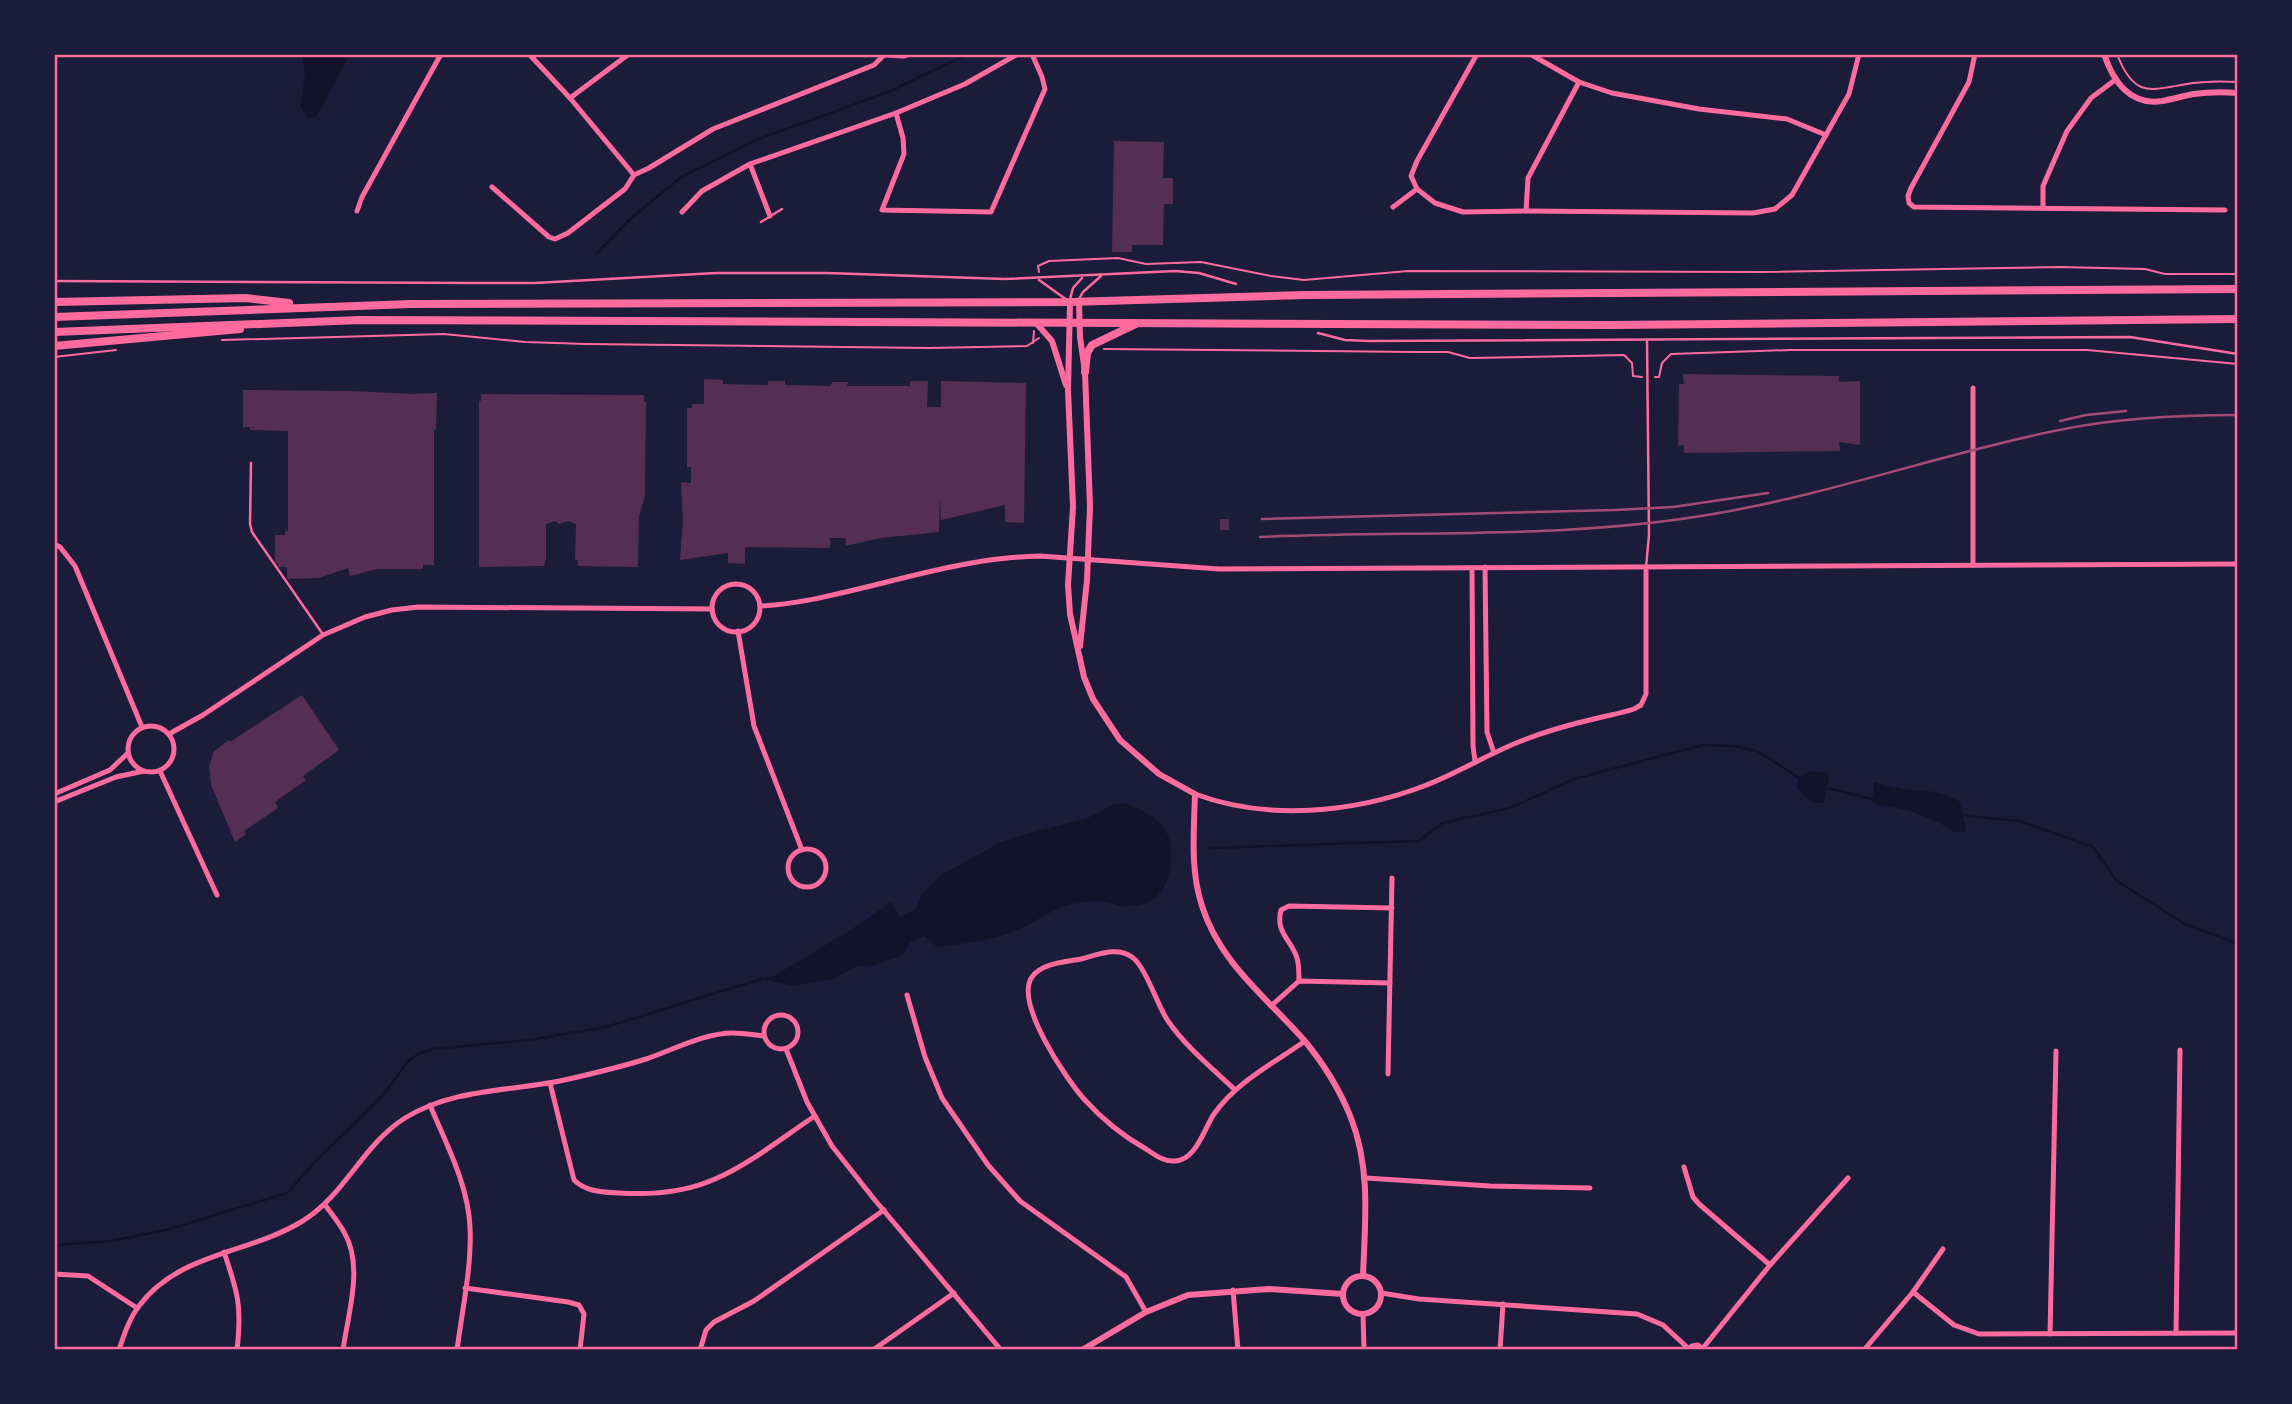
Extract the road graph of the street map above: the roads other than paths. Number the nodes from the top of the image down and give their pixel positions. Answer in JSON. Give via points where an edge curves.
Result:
{"nodes":[{"id":1,"x":440,"y":54,"type":"edge"},
{"id":2,"x":529,"y":54,"type":"edge"},
{"id":3,"x":629,"y":54,"type":"edge"},
{"id":4,"x":884,"y":54,"type":"edge"},
{"id":5,"x":910,"y":54,"type":"edge"},
{"id":6,"x":1018,"y":54,"type":"edge"},
{"id":7,"x":1032,"y":54,"type":"edge"},
{"id":8,"x":1477,"y":54,"type":"edge"},
{"id":9,"x":1530,"y":54,"type":"edge"},
{"id":10,"x":1859,"y":54,"type":"edge"},
{"id":11,"x":1975,"y":54,"type":"edge"},
{"id":12,"x":2104,"y":54,"type":"edge"},
{"id":13,"x":2115,"y":80,"type":"junction"},
{"id":14,"x":1579,"y":82,"type":"junction"},
{"id":15,"x":2238,"y":93,"type":"edge"},
{"id":16,"x":570,"y":97,"type":"junction"},
{"id":17,"x":896,"y":113,"type":"junction"},
{"id":18,"x":1826,"y":135,"type":"junction"},
{"id":19,"x":750,"y":164,"type":"junction"},
{"id":20,"x":634,"y":175,"type":"junction"},
{"id":21,"x":492,"y":187,"type":"dead end"},
{"id":22,"x":1417,"y":189,"type":"junction"},
{"id":23,"x":1393,"y":207,"type":"dead end"},
{"id":24,"x":2043,"y":208,"type":"junction"},
{"id":25,"x":782,"y":209,"type":"dead end"},
{"id":26,"x":2225,"y":210,"type":"dead end"},
{"id":27,"x":357,"y":211,"type":"dead end"},
{"id":28,"x":1526,"y":211,"type":"junction"},
{"id":29,"x":682,"y":212,"type":"dead end"},
{"id":30,"x":770,"y":216,"type":"junction"},
{"id":31,"x":761,"y":222,"type":"dead end"},
{"id":32,"x":1101,"y":276,"type":"junction"},
{"id":33,"x":1083,"y":277,"type":"junction"},
{"id":34,"x":1035,"y":278,"type":"junction"},
{"id":35,"x":54,"y":281,"type":"edge"},
{"id":36,"x":1236,"y":284,"type":"dead end"},
{"id":37,"x":2238,"y":289,"type":"edge"},
{"id":38,"x":54,"y":302,"type":"edge"},
{"id":39,"x":1074,"y":302,"type":"junction"},
{"id":40,"x":314,"y":306,"type":"junction"},
{"id":41,"x":54,"y":317,"type":"edge"},
{"id":42,"x":2238,"y":319,"type":"edge"},
{"id":43,"x":323,"y":321,"type":"junction"},
{"id":44,"x":1069,"y":323,"type":"junction"},
{"id":45,"x":1079,"y":323,"type":"junction"},
{"id":46,"x":1138,"y":323,"type":"junction"},
{"id":47,"x":1037,"y":324,"type":"junction"},
{"id":48,"x":54,"y":332,"type":"edge"},
{"id":49,"x":1318,"y":333,"type":"dead end"},
{"id":50,"x":1647,"y":340,"type":"junction"},
{"id":51,"x":54,"y":346,"type":"edge"},
{"id":52,"x":2238,"y":354,"type":"edge"},
{"id":53,"x":1084,"y":372,"type":"junction"},
{"id":54,"x":1973,"y":388,"type":"dead end"},
{"id":55,"x":1068,"y":390,"type":"junction"},
{"id":56,"x":251,"y":463,"type":"dead end"},
{"id":57,"x":54,"y":544,"type":"edge"},
{"id":58,"x":1070,"y":558,"type":"junction"},
{"id":59,"x":1088,"y":560,"type":"junction"},
{"id":60,"x":2238,"y":564,"type":"edge"},
{"id":61,"x":1973,"y":565,"type":"junction"},
{"id":62,"x":1485,"y":567,"type":"junction"},
{"id":63,"x":1646,"y":567,"type":"junction"},
{"id":64,"x":1472,"y":568,"type":"junction"},
{"id":65,"x":760,"y":606,"type":"junction"},
{"id":66,"x":712,"y":609,"type":"junction"},
{"id":67,"x":738,"y":631,"type":"junction"},
{"id":68,"x":323,"y":635,"type":"junction"},
{"id":69,"x":1079,"y":654,"type":"junction"},
{"id":70,"x":142,"y":727,"type":"junction"},
{"id":71,"x":169,"y":734,"type":"junction"},
{"id":72,"x":128,"y":753,"type":"junction"},
{"id":73,"x":1494,"y":753,"type":"junction"},
{"id":74,"x":1475,"y":761,"type":"junction"},
{"id":75,"x":144,"y":771,"type":"junction"},
{"id":76,"x":160,"y":771,"type":"junction"},
{"id":77,"x":54,"y":794,"type":"edge"},
{"id":78,"x":1195,"y":794,"type":"junction"},
{"id":79,"x":54,"y":802,"type":"edge"},
{"id":80,"x":802,"y":850,"type":"junction"},
{"id":81,"x":1392,"y":878,"type":"dead end"},
{"id":82,"x":216,"y":895,"type":"dead end"},
{"id":83,"x":1392,"y":908,"type":"junction"},
{"id":84,"x":1299,"y":981,"type":"junction"},
{"id":85,"x":1390,"y":983,"type":"junction"},
{"id":86,"x":906,"y":995,"type":"dead end"},
{"id":87,"x":1271,"y":1006,"type":"junction"},
{"id":88,"x":764,"y":1036,"type":"junction"},
{"id":89,"x":1305,"y":1041,"type":"junction"},
{"id":90,"x":786,"y":1049,"type":"junction"},
{"id":91,"x":2180,"y":1050,"type":"dead end"},
{"id":92,"x":2056,"y":1051,"type":"dead end"},
{"id":93,"x":1388,"y":1074,"type":"dead end"},
{"id":94,"x":550,"y":1083,"type":"junction"},
{"id":95,"x":1235,"y":1090,"type":"junction"},
{"id":96,"x":430,"y":1105,"type":"junction"},
{"id":97,"x":815,"y":1116,"type":"junction"},
{"id":98,"x":1684,"y":1167,"type":"dead end"},
{"id":99,"x":1366,"y":1178,"type":"junction"},
{"id":100,"x":1847,"y":1178,"type":"dead end"},
{"id":101,"x":1590,"y":1188,"type":"dead end"},
{"id":102,"x":325,"y":1205,"type":"junction"},
{"id":103,"x":884,"y":1210,"type":"junction"},
{"id":104,"x":1943,"y":1249,"type":"dead end"},
{"id":105,"x":224,"y":1252,"type":"junction"},
{"id":106,"x":1770,"y":1265,"type":"junction"},
{"id":107,"x":54,"y":1274,"type":"edge"},
{"id":108,"x":1363,"y":1276,"type":"junction"},
{"id":109,"x":465,"y":1288,"type":"junction"},
{"id":110,"x":1233,"y":1290,"type":"junction"},
{"id":111,"x":1913,"y":1292,"type":"junction"},
{"id":112,"x":954,"y":1293,"type":"junction"},
{"id":113,"x":1381,"y":1293,"type":"junction"},
{"id":114,"x":1343,"y":1294,"type":"junction"},
{"id":115,"x":1503,"y":1304,"type":"junction"},
{"id":116,"x":137,"y":1308,"type":"junction"},
{"id":117,"x":1146,"y":1312,"type":"junction"},
{"id":118,"x":1363,"y":1314,"type":"junction"},
{"id":119,"x":2176,"y":1333,"type":"junction"},
{"id":120,"x":2238,"y":1333,"type":"edge"},
{"id":121,"x":2050,"y":1334,"type":"junction"},
{"id":122,"x":1096,"y":1346,"type":"edge"},
{"id":123,"x":1689,"y":1349,"type":"edge"},
{"id":124,"x":1704,"y":1349,"type":"edge"},
{"id":125,"x":119,"y":1350,"type":"edge"},
{"id":126,"x":237,"y":1350,"type":"edge"},
{"id":127,"x":343,"y":1350,"type":"edge"},
{"id":128,"x":457,"y":1350,"type":"edge"},
{"id":129,"x":580,"y":1350,"type":"edge"},
{"id":130,"x":699,"y":1350,"type":"edge"},
{"id":131,"x":873,"y":1350,"type":"edge"},
{"id":132,"x":1002,"y":1350,"type":"edge"},
{"id":133,"x":1082,"y":1350,"type":"edge"},
{"id":134,"x":1238,"y":1350,"type":"edge"},
{"id":135,"x":1364,"y":1350,"type":"edge"},
{"id":136,"x":1500,"y":1350,"type":"edge"},
{"id":137,"x":1864,"y":1350,"type":"edge"}],
"edges":[{"from":1,"to":27,"type":"street"},
{"from":2,"to":16,"type":"street"},
{"from":3,"to":16,"type":"street"},
{"from":4,"to":5,"type":"street"},
{"from":4,"to":20,"type":"street","via":[[874,65],[713,129]]},
{"from":6,"to":17,"type":"street","via":[[965,84]]},
{"from":7,"to":17,"type":"street","via":[[1045,89],[991,212],[882,210],[904,154]]},
{"from":8,"to":22,"type":"street","via":[[1417,162],[1411,176]]},
{"from":9,"to":14,"type":"street"},
{"from":10,"to":18,"type":"street","via":[[1849,94]]},
{"from":11,"to":24,"type":"street","via":[[1969,82],[1911,188],[1909,203],[1921,208]]},
{"from":12,"to":13,"type":"street"},
{"from":13,"to":15,"type":"street","via":[[2136,98],[2152,102],[2193,94]]},
{"from":13,"to":24,"type":"street","via":[[2091,98],[2067,131],[2043,186]]},
{"from":14,"to":18,"type":"street","via":[[1699,109],[1787,119]]},
{"from":14,"to":28,"type":"street","via":[[1528,178]]},
{"from":16,"to":20,"type":"street"},
{"from":17,"to":19,"type":"street"},
{"from":18,"to":28,"type":"street","via":[[1792,195],[1775,209],[1753,214]]},
{"from":19,"to":29,"type":"street","via":[[702,191]]},
{"from":19,"to":30,"type":"street"},
{"from":20,"to":21,"type":"street","via":[[625,189],[555,239]]},
{"from":22,"to":23,"type":"street"},
{"from":22,"to":28,"type":"street","via":[[1435,203],[1463,212]]},
{"from":24,"to":26,"type":"street"},
{"from":25,"to":30,"type":"lane"},
{"from":30,"to":31,"type":"lane"},
{"from":32,"to":33,"type":"lane"},
{"from":32,"to":36,"type":"lane","via":[[1188,272]]},
{"from":32,"to":39,"type":"lane"},
{"from":33,"to":34,"type":"lane"},
{"from":33,"to":39,"type":"lane","via":[[1073,288]]},
{"from":34,"to":35,"type":"lane","via":[[748,272],[474,283]]},
{"from":34,"to":39,"type":"lane"},
{"from":37,"to":39,"type":"highway","via":[[1305,295]]},
{"from":38,"to":40,"type":"highway","via":[[246,298]]},
{"from":39,"to":40,"type":"highway"},
{"from":39,"to":44,"type":"street"},
{"from":39,"to":45,"type":"street"},
{"from":40,"to":41,"type":"highway"},
{"from":42,"to":46,"type":"highway","via":[[1625,325]]},
{"from":43,"to":47,"type":"highway"},
{"from":43,"to":48,"type":"highway"},
{"from":43,"to":51,"type":"highway"},
{"from":44,"to":45,"type":"highway"},
{"from":44,"to":47,"type":"highway"},
{"from":44,"to":55,"type":"street"},
{"from":45,"to":46,"type":"highway"},
{"from":45,"to":53,"type":"street"},
{"from":46,"to":53,"type":"highway","via":[[1093,345]]},
{"from":47,"to":55,"type":"street","via":[[1052,341]]},
{"from":49,"to":50,"type":"lane","via":[[1369,341]]},
{"from":50,"to":52,"type":"lane","via":[[2130,337]]},
{"from":50,"to":63,"type":"lane"},
{"from":53,"to":59,"type":"street"},
{"from":54,"to":61,"type":"street"},
{"from":55,"to":58,"type":"street","via":[[1073,490]]},
{"from":56,"to":68,"type":"lane","via":[[252,532]]},
{"from":57,"to":70,"type":"street","via":[[75,566]]},
{"from":58,"to":59,"type":"street"},
{"from":58,"to":65,"type":"street","via":[[991,559],[795,603]]},
{"from":58,"to":69,"type":"street","via":[[1070,614]]},
{"from":59,"to":64,"type":"street","via":[[1219,569]]},
{"from":59,"to":69,"type":"street"},
{"from":60,"to":61,"type":"street"},
{"from":61,"to":63,"type":"street"},
{"from":62,"to":63,"type":"street"},
{"from":62,"to":64,"type":"street"},
{"from":62,"to":73,"type":"street","via":[[1487,732]]},
{"from":63,"to":73,"type":"street","via":[[1646,694],[1641,705]]},
{"from":64,"to":74,"type":"street"},
{"from":65,"to":66,"type":"street","via":[[749,588],[733,583],[715,596]]},
{"from":65,"to":67,"type":"street","via":[[752,625]]},
{"from":66,"to":67,"type":"street","via":[[716,622]]},
{"from":66,"to":68,"type":"street","via":[[418,607],[365,617]]},
{"from":67,"to":80,"type":"street","via":[[754,726]]},
{"from":68,"to":71,"type":"street"},
{"from":69,"to":78,"type":"street","via":[[1093,699],[1120,740],[1159,774]]},
{"from":70,"to":71,"type":"street","via":[[155,726]]},
{"from":70,"to":72,"type":"street","via":[[133,735]]},
{"from":71,"to":76,"type":"street","via":[[174,753]]},
{"from":72,"to":75,"type":"street","via":[[134,766]]},
{"from":72,"to":77,"type":"street","via":[[110,769]]},
{"from":73,"to":74,"type":"street"},
{"from":74,"to":78,"type":"street","via":[[1392,796],[1313,810],[1243,808]]},
{"from":75,"to":76,"type":"street"},
{"from":75,"to":79,"type":"street"},
{"from":76,"to":82,"type":"street"},
{"from":78,"to":87,"type":"street","via":[[1194,849],[1202,906],[1220,946]]},
{"from":80,"to":80,"type":"street","via":[[819,853],[825,863],[822,879],[813,886],[802,887],[789,874],[792,856]]},
{"from":81,"to":83,"type":"street"},
{"from":83,"to":84,"type":"street","via":[[1289,906],[1281,910],[1281,929],[1297,959]]},
{"from":83,"to":85,"type":"street"},
{"from":84,"to":85,"type":"street"},
{"from":84,"to":87,"type":"street"},
{"from":85,"to":93,"type":"street"},
{"from":86,"to":117,"type":"street","via":[[942,1098],[988,1166],[1020,1201],[1126,1277]]},
{"from":87,"to":89,"type":"street"},
{"from":88,"to":90,"type":"street","via":[[772,1047]]},
{"from":88,"to":90,"type":"street","via":[[771,1018],[790,1017],[799,1034]]},
{"from":88,"to":94,"type":"street","via":[[713,1036],[643,1060]]},
{"from":89,"to":95,"type":"street"},
{"from":89,"to":99,"type":"street","via":[[1343,1099]]},
{"from":90,"to":97,"type":"street"},
{"from":91,"to":119,"type":"street"},
{"from":92,"to":121,"type":"street"},
{"from":94,"to":96,"type":"street","via":[[474,1092]]},
{"from":94,"to":97,"type":"street","via":[[575,1180],[581,1187],[597,1191],[655,1194],[713,1180]]},
{"from":95,"to":95,"type":"street","via":[[1176,1031],[1130,956],[1118,951],[1094,955],[1033,975],[1027,992],[1035,1018],[1073,1085],[1120,1132],[1160,1158],[1175,1161],[1192,1152],[1215,1112]]},
{"from":96,"to":102,"type":"street","via":[[388,1130]]},
{"from":96,"to":109,"type":"street","via":[[461,1178],[470,1226]]},
{"from":97,"to":103,"type":"street","via":[[832,1146]]},
{"from":98,"to":106,"type":"street","via":[[1699,1204]]},
{"from":99,"to":101,"type":"street"},
{"from":99,"to":108,"type":"street"},
{"from":100,"to":106,"type":"street"},
{"from":102,"to":105,"type":"street","via":[[285,1232]]},
{"from":102,"to":127,"type":"street","via":[[345,1233],[353,1256]]},
{"from":103,"to":112,"type":"street"},
{"from":103,"to":130,"type":"street","via":[[754,1301],[714,1322]]},
{"from":104,"to":111,"type":"street"},
{"from":105,"to":116,"type":"street","via":[[165,1279]]},
{"from":105,"to":126,"type":"street","via":[[239,1297]]},
{"from":106,"to":124,"type":"street"},
{"from":107,"to":116,"type":"street","via":[[88,1276]]},
{"from":108,"to":113,"type":"street","via":[[1373,1279]]},
{"from":108,"to":114,"type":"street","via":[[1352,1279]]},
{"from":109,"to":128,"type":"street"},
{"from":109,"to":129,"type":"street","via":[[579,1305],[584,1314]]},
{"from":110,"to":114,"type":"street"},
{"from":110,"to":117,"type":"street","via":[[1188,1295]]},
{"from":110,"to":134,"type":"street"},
{"from":111,"to":121,"type":"street","via":[[1965,1331]]},
{"from":111,"to":137,"type":"street"},
{"from":112,"to":131,"type":"street"},
{"from":112,"to":132,"type":"street"},
{"from":113,"to":115,"type":"street"},
{"from":113,"to":118,"type":"street","via":[[1376,1308]]},
{"from":114,"to":118,"type":"street","via":[[1349,1308]]},
{"from":115,"to":123,"type":"street","via":[[1637,1314],[1663,1325]]},
{"from":115,"to":136,"type":"street"},
{"from":116,"to":125,"type":"street"},
{"from":117,"to":122,"type":"street"},
{"from":118,"to":135,"type":"street"},
{"from":119,"to":120,"type":"street"},
{"from":119,"to":121,"type":"street"},
{"from":122,"to":133,"type":"street"},
{"from":123,"to":124,"type":"street","via":[[1695,1345]]}]}
